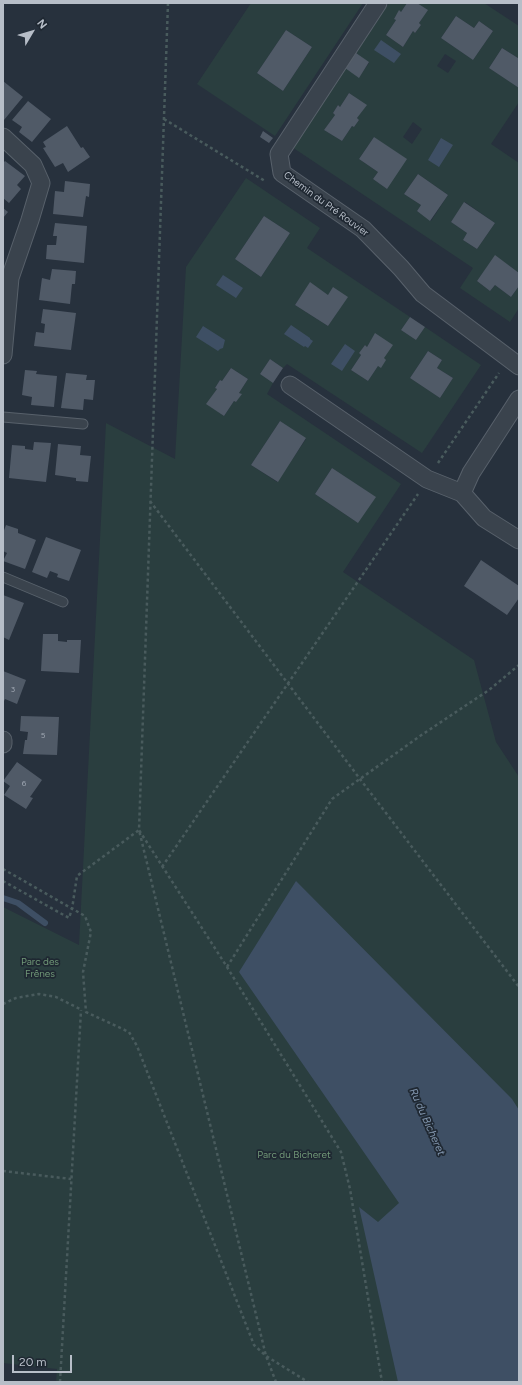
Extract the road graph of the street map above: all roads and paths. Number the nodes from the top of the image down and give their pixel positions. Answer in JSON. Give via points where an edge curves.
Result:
{"nodes":[{"id":1,"x":168,"y":3,"type":"edge"},
{"id":2,"x":378,"y":3,"type":"edge"},
{"id":3,"x":163,"y":119,"type":"junction"},
{"id":4,"x":3,"y":137,"type":"edge"},
{"id":5,"x":282,"y":173,"type":"junction"},
{"id":6,"x":7,"y":276,"type":"edge"},
{"id":7,"x":3,"y":355,"type":"edge"},
{"id":8,"x":514,"y":362,"type":"edge"},
{"id":9,"x":290,"y":385,"type":"dead end"},
{"id":10,"x":519,"y":399,"type":"edge"},
{"id":11,"x":3,"y":417,"type":"edge"},
{"id":12,"x":83,"y":424,"type":"dead end"},
{"id":13,"x":427,"y":479,"type":"junction"},
{"id":14,"x":462,"y":493,"type":"junction"},
{"id":15,"x":150,"y":501,"type":"junction"},
{"id":16,"x":519,"y":540,"type":"edge"},
{"id":17,"x":3,"y":577,"type":"edge"},
{"id":18,"x":63,"y":602,"type":"dead end"},
{"id":19,"x":519,"y":665,"type":"edge"},
{"id":20,"x":289,"y":684,"type":"junction"},
{"id":21,"x":3,"y":740,"type":"edge"},
{"id":22,"x":3,"y":744,"type":"edge"},
{"id":23,"x":360,"y":779,"type":"junction"},
{"id":24,"x":139,"y":830,"type":"junction"},
{"id":25,"x":162,"y":866,"type":"junction"},
{"id":26,"x":3,"y":869,"type":"edge"},
{"id":27,"x":3,"y":881,"type":"edge"},
{"id":28,"x":72,"y":909,"type":"junction"},
{"id":29,"x":227,"y":967,"type":"junction"},
{"id":30,"x":519,"y":987,"type":"edge"},
{"id":31,"x":3,"y":1004,"type":"edge"},
{"id":32,"x":81,"y":1010,"type":"junction"},
{"id":33,"x":86,"y":1012,"type":"junction"},
{"id":34,"x":3,"y":1171,"type":"edge"},
{"id":35,"x":71,"y":1179,"type":"junction"},
{"id":36,"x":266,"y":1356,"type":"junction"},
{"id":37,"x":60,"y":1382,"type":"edge"},
{"id":38,"x":276,"y":1382,"type":"edge"},
{"id":39,"x":308,"y":1382,"type":"edge"},
{"id":40,"x":382,"y":1382,"type":"edge"}],
"edges":[{"from":1,"to":3,"type":"path"},
{"from":2,"to":5,"type":"street","name":"Chemin du Pré Rouvier","via":[[279,154]]},
{"from":3,"to":5,"type":"path","via":[[268,182]]},
{"from":3,"to":15,"type":"path"},
{"from":4,"to":6,"type":"street","via":[[33,164],[41,183],[30,220]]},
{"from":5,"to":8,"type":"street","name":"Chemin du Pré Rouvier","via":[[363,229],[423,294]]},
{"from":6,"to":7,"type":"street"},
{"from":8,"to":13,"type":"path"},
{"from":9,"to":13,"type":"street"},
{"from":10,"to":14,"type":"street","via":[[471,473]]},
{"from":11,"to":12,"type":"lane"},
{"from":13,"to":14,"type":"street"},
{"from":13,"to":20,"type":"path"},
{"from":14,"to":16,"type":"street","via":[[484,518]]},
{"from":15,"to":20,"type":"path"},
{"from":15,"to":24,"type":"path"},
{"from":17,"to":18,"type":"lane"},
{"from":19,"to":23,"type":"path","via":[[489,690]]},
{"from":20,"to":23,"type":"path"},
{"from":20,"to":25,"type":"path"},
{"from":21,"to":22,"type":"street"},
{"from":23,"to":29,"type":"path","via":[[332,799]]},
{"from":23,"to":30,"type":"path"},
{"from":24,"to":25,"type":"path"},
{"from":24,"to":28,"type":"path","via":[[77,876]]},
{"from":24,"to":36,"type":"path"},
{"from":25,"to":29,"type":"path"},
{"from":26,"to":28,"type":"path"},
{"from":27,"to":28,"type":"path","via":[[69,918]]},
{"from":28,"to":33,"type":"path","via":[[85,916],[90,932],[83,972]]},
{"from":29,"to":40,"type":"path","via":[[341,1152],[350,1189]]},
{"from":31,"to":32,"type":"path","via":[[16,998],[39,994],[56,997]]},
{"from":32,"to":33,"type":"path"},
{"from":32,"to":35,"type":"path"},
{"from":33,"to":36,"type":"path","via":[[129,1032],[254,1345]]},
{"from":34,"to":35,"type":"path"},
{"from":35,"to":37,"type":"path"},
{"from":36,"to":38,"type":"path"},
{"from":36,"to":39,"type":"path"}]}
